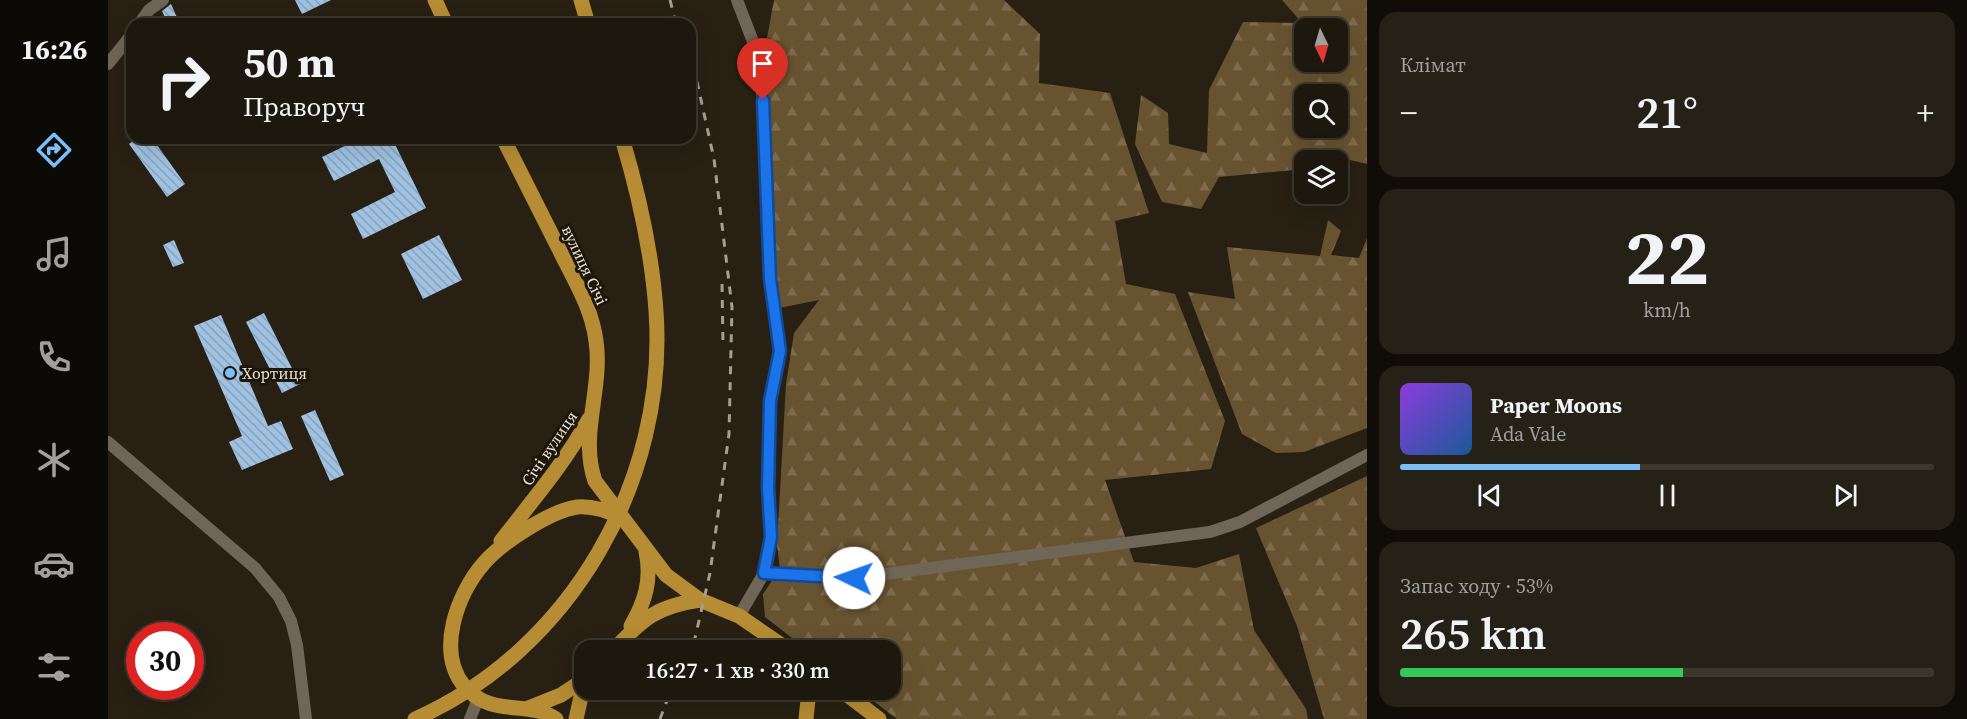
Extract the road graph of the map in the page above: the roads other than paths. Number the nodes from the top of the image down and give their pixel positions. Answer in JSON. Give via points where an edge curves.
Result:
{"nodes":[{"id":1,"x":163,"y":0,"type":"edge"},
{"id":2,"x":435,"y":0,"type":"edge"},
{"id":3,"x":581,"y":0,"type":"edge"},
{"id":4,"x":737,"y":0,"type":"edge"},
{"id":5,"x":143,"y":18,"type":"edge"},
{"id":6,"x":443,"y":18,"type":"edge"},
{"id":7,"x":586,"y":18,"type":"edge"},
{"id":8,"x":126,"y":42,"type":"edge"},
{"id":9,"x":108,"y":64,"type":"edge"},
{"id":10,"x":506,"y":144,"type":"edge"},
{"id":11,"x":624,"y":144,"type":"edge"},
{"id":12,"x":591,"y":416,"type":"junction"},
{"id":13,"x":108,"y":442,"type":"edge"},
{"id":14,"x":1367,"y":455,"type":"edge"},
{"id":15,"x":629,"y":523,"type":"junction"},
{"id":16,"x":646,"y":549,"type":"junction"},
{"id":17,"x":484,"y":562,"type":"junction"},
{"id":18,"x":764,"y":573,"type":"junction"},
{"id":19,"x":700,"y":600,"type":"junction"},
{"id":20,"x":739,"y":616,"type":"junction"},
{"id":21,"x":624,"y":639,"type":"joint"},
{"id":22,"x":774,"y":640,"type":"edge"},
{"id":23,"x":574,"y":686,"type":"edge"},
{"id":24,"x":478,"y":699,"type":"junction"},
{"id":25,"x":580,"y":700,"type":"edge"},
{"id":26,"x":807,"y":700,"type":"edge"},
{"id":27,"x":854,"y":700,"type":"edge"},
{"id":28,"x":520,"y":710,"type":"junction"},
{"id":29,"x":306,"y":719,"type":"edge"},
{"id":30,"x":415,"y":719,"type":"edge"},
{"id":31,"x":470,"y":719,"type":"edge"},
{"id":32,"x":556,"y":719,"type":"edge"},
{"id":33,"x":576,"y":719,"type":"edge"},
{"id":34,"x":806,"y":719,"type":"edge"},
{"id":35,"x":879,"y":719,"type":"edge"}],
"edges":[{"from":1,"to":5,"type":"street"},
{"from":2,"to":6,"type":"main road"},
{"from":3,"to":7,"type":"main road"},
{"from":4,"to":18,"type":"street","via":[[757,52],[763,100],[770,279],[780,351],[770,401],[771,537]]},
{"from":8,"to":9,"type":"street"},
{"from":10,"to":12,"type":"main road","name":"вулиця Січі","via":[[588,309],[598,365]]},
{"from":11,"to":30,"type":"main road","via":[[650,252],[656,312],[650,415],[624,502],[606,543],[584,578],[519,653],[484,681]]},
{"from":12,"to":15,"type":"main road","name":"Січі вулиця","via":[[590,466],[595,481]]},
{"from":12,"to":17,"type":"main road","name":"Січі вулиця","via":[[540,494]]},
{"from":13,"to":29,"type":"street","via":[[255,568],[279,597],[297,645]]},
{"from":14,"to":18,"type":"street","via":[[1240,522],[1210,532],[854,578]]},
{"from":15,"to":16,"type":"main road","name":"Січі вулиця"},
{"from":15,"to":17,"type":"main road","via":[[608,510],[575,507],[549,517]]},
{"from":16,"to":19,"type":"main road","name":"Січі вулиця","via":[[666,575]]},
{"from":16,"to":21,"type":"main road","via":[[648,589]]},
{"from":17,"to":24,"type":"main road","via":[[457,610],[451,652],[462,684]]},
{"from":18,"to":20,"type":"street"},
{"from":19,"to":20,"type":"main road","name":"Січі вулиця"},
{"from":19,"to":21,"type":"main road","via":[[658,610]]},
{"from":20,"to":22,"type":"main road","name":"Січі вулиця"},
{"from":23,"to":28,"type":"main road","via":[[550,700]]},
{"from":24,"to":28,"type":"main road","via":[[502,709]]},
{"from":24,"to":31,"type":"street"},
{"from":25,"to":33,"type":"main road"},
{"from":26,"to":34,"type":"main road"},
{"from":27,"to":35,"type":"main road"},
{"from":28,"to":32,"type":"main road","via":[[542,712]]}]}
